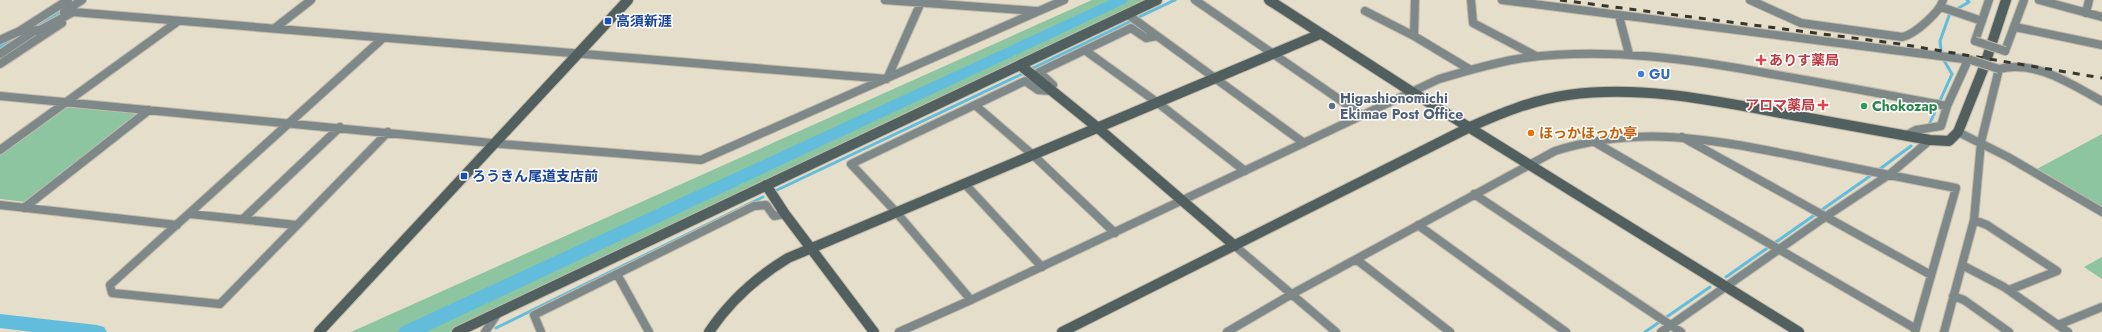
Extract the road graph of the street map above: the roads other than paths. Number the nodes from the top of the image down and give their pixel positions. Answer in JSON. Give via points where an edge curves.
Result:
{"nodes":[{"id":1,"x":68,"y":0,"type":"edge"},
{"id":2,"x":82,"y":0,"type":"edge"},
{"id":3,"x":86,"y":0,"type":"edge"},
{"id":4,"x":311,"y":0,"type":"edge"},
{"id":5,"x":628,"y":0,"type":"edge"},
{"id":6,"x":885,"y":0,"type":"edge"},
{"id":7,"x":1064,"y":0,"type":"edge"},
{"id":8,"x":1157,"y":0,"type":"edge"},
{"id":9,"x":1194,"y":0,"type":"edge"},
{"id":10,"x":1268,"y":0,"type":"edge"},
{"id":11,"x":1415,"y":0,"type":"edge"},
{"id":12,"x":1471,"y":0,"type":"edge"},
{"id":13,"x":1502,"y":0,"type":"edge"},
{"id":14,"x":1750,"y":0,"type":"edge"},
{"id":15,"x":1989,"y":0,"type":"edge"},
{"id":16,"x":2006,"y":0,"type":"edge"},
{"id":17,"x":2024,"y":0,"type":"edge"},
{"id":18,"x":2039,"y":0,"type":"edge"},
{"id":19,"x":2089,"y":0,"type":"edge"},
{"id":20,"x":921,"y":1,"type":"edge"},
{"id":21,"x":1942,"y":3,"type":"edge"},
{"id":22,"x":1365,"y":11,"type":"dead end"},
{"id":23,"x":76,"y":12,"type":"junction"},
{"id":24,"x":1038,"y":12,"type":"junction"},
{"id":25,"x":2086,"y":13,"type":"junction"},
{"id":26,"x":1127,"y":14,"type":"junction"},
{"id":27,"x":1619,"y":16,"type":"junction"},
{"id":28,"x":2102,"y":17,"type":"edge"},
{"id":29,"x":1982,"y":21,"type":"junction"},
{"id":30,"x":177,"y":22,"type":"junction"},
{"id":31,"x":2015,"y":27,"type":"junction"},
{"id":32,"x":275,"y":28,"type":"junction"},
{"id":33,"x":23,"y":30,"type":"junction"},
{"id":34,"x":34,"y":30,"type":"junction"},
{"id":35,"x":1320,"y":34,"type":"junction"},
{"id":36,"x":1157,"y":36,"type":"junction"},
{"id":37,"x":1414,"y":36,"type":"junction"},
{"id":38,"x":382,"y":39,"type":"junction"},
{"id":39,"x":0,"y":40,"type":"edge"},
{"id":40,"x":0,"y":43,"type":"edge"},
{"id":41,"x":2102,"y":45,"type":"edge"},
{"id":42,"x":1086,"y":51,"type":"junction"},
{"id":43,"x":0,"y":54,"type":"edge"},
{"id":44,"x":578,"y":54,"type":"junction"},
{"id":45,"x":1272,"y":54,"type":"junction"},
{"id":46,"x":1629,"y":54,"type":"junction"},
{"id":47,"x":1536,"y":56,"type":"junction"},
{"id":48,"x":1970,"y":60,"type":"junction"},
{"id":49,"x":0,"y":64,"type":"edge"},
{"id":50,"x":1020,"y":65,"type":"junction"},
{"id":51,"x":1999,"y":68,"type":"junction"},
{"id":52,"x":1469,"y":69,"type":"junction"},
{"id":53,"x":887,"y":79,"type":"junction"},
{"id":54,"x":1215,"y":79,"type":"junction"},
{"id":55,"x":1050,"y":91,"type":"junction"},
{"id":56,"x":1412,"y":92,"type":"junction"},
{"id":57,"x":0,"y":96,"type":"edge"},
{"id":58,"x":67,"y":101,"type":"junction"},
{"id":59,"x":2102,"y":101,"type":"edge"},
{"id":60,"x":1158,"y":103,"type":"junction"},
{"id":61,"x":975,"y":105,"type":"junction"},
{"id":62,"x":1944,"y":105,"type":"junction"},
{"id":63,"x":149,"y":110,"type":"junction"},
{"id":64,"x":1362,"y":115,"type":"junction"},
{"id":65,"x":290,"y":123,"type":"junction"},
{"id":66,"x":340,"y":127,"type":"junction"},
{"id":67,"x":1470,"y":127,"type":"junction"},
{"id":68,"x":1098,"y":128,"type":"junction"},
{"id":69,"x":388,"y":132,"type":"junction"},
{"id":70,"x":1958,"y":132,"type":"junction"},
{"id":71,"x":1679,"y":136,"type":"junction"},
{"id":72,"x":1905,"y":136,"type":"junction"},
{"id":73,"x":1591,"y":140,"type":"junction"},
{"id":74,"x":1930,"y":140,"type":"junction"},
{"id":75,"x":1981,"y":142,"type":"junction"},
{"id":76,"x":494,"y":143,"type":"junction"},
{"id":77,"x":1304,"y":143,"type":"junction"},
{"id":78,"x":0,"y":150,"type":"edge"},
{"id":79,"x":1033,"y":155,"type":"junction"},
{"id":80,"x":1530,"y":165,"type":"junction"},
{"id":81,"x":1245,"y":171,"type":"junction"},
{"id":82,"x":1886,"y":173,"type":"junction"},
{"id":83,"x":964,"y":183,"type":"junction"},
{"id":84,"x":766,"y":185,"type":"junction"},
{"id":85,"x":1474,"y":194,"type":"junction"},
{"id":86,"x":1181,"y":201,"type":"junction"},
{"id":87,"x":0,"y":205,"type":"edge"},
{"id":88,"x":24,"y":208,"type":"junction"},
{"id":89,"x":896,"y":212,"type":"junction"},
{"id":90,"x":2102,"y":212,"type":"edge"},
{"id":91,"x":190,"y":214,"type":"junction"},
{"id":92,"x":785,"y":214,"type":"junction"},
{"id":93,"x":1821,"y":214,"type":"junction"},
{"id":94,"x":243,"y":219,"type":"junction"},
{"id":95,"x":1974,"y":220,"type":"junction"},
{"id":96,"x":177,"y":225,"type":"junction"},
{"id":97,"x":296,"y":225,"type":"junction"},
{"id":98,"x":1418,"y":226,"type":"junction"},
{"id":99,"x":1114,"y":233,"type":"junction"},
{"id":100,"x":1235,"y":246,"type":"junction"},
{"id":101,"x":811,"y":247,"type":"junction"},
{"id":102,"x":1773,"y":247,"type":"junction"},
{"id":103,"x":1357,"y":260,"type":"junction"},
{"id":104,"x":1962,"y":265,"type":"junction"},
{"id":105,"x":1042,"y":267,"type":"junction"},
{"id":106,"x":617,"y":274,"type":"junction"},
{"id":107,"x":1931,"y":274,"type":"junction"},
{"id":108,"x":1726,"y":286,"type":"junction"},
{"id":109,"x":2008,"y":290,"type":"junction"},
{"id":110,"x":1292,"y":294,"type":"junction"},
{"id":111,"x":1953,"y":296,"type":"junction"},
{"id":112,"x":971,"y":300,"type":"junction"},
{"id":113,"x":2102,"y":307,"type":"edge"},
{"id":114,"x":498,"y":313,"type":"junction"},
{"id":115,"x":1669,"y":324,"type":"junction"},
{"id":116,"x":2058,"y":325,"type":"junction"},
{"id":117,"x":1916,"y":331,"type":"edge"},
{"id":118,"x":1947,"y":331,"type":"edge"},
{"id":119,"x":319,"y":332,"type":"edge"},
{"id":120,"x":457,"y":332,"type":"edge"},
{"id":121,"x":485,"y":332,"type":"edge"},
{"id":122,"x":541,"y":332,"type":"edge"},
{"id":123,"x":649,"y":332,"type":"edge"},
{"id":124,"x":709,"y":332,"type":"edge"},
{"id":125,"x":874,"y":332,"type":"edge"},
{"id":126,"x":899,"y":332,"type":"edge"},
{"id":127,"x":1062,"y":332,"type":"edge"},
{"id":128,"x":1227,"y":332,"type":"edge"},
{"id":129,"x":1336,"y":332,"type":"edge"},
{"id":130,"x":1450,"y":332,"type":"edge"},
{"id":131,"x":1566,"y":332,"type":"edge"},
{"id":132,"x":1661,"y":332,"type":"edge"},
{"id":133,"x":1680,"y":332,"type":"edge"},
{"id":134,"x":1799,"y":332,"type":"edge"},
{"id":135,"x":2009,"y":332,"type":"edge"},
{"id":136,"x":2068,"y":332,"type":"edge"}],
"edges":[{"from":1,"to":33,"type":"street"},
{"from":2,"to":34,"type":"street"},
{"from":3,"to":23,"type":"street"},
{"from":4,"to":32,"type":"street"},
{"from":5,"to":44,"type":"street"},
{"from":6,"to":20,"type":"street"},
{"from":7,"to":24,"type":"street"},
{"from":8,"to":26,"type":"street"},
{"from":9,"to":45,"type":"street"},
{"from":10,"to":35,"type":"street"},
{"from":11,"to":37,"type":"street"},
{"from":12,"to":47,"type":"street","via":[[1473,22]]},
{"from":13,"to":27,"type":"street"},
{"from":14,"to":21,"type":"street","via":[[1801,23],[1902,37],[1910,36]]},
{"from":15,"to":29,"type":"street"},
{"from":16,"to":70,"type":"street","via":[[1984,67]]},
{"from":17,"to":31,"type":"street"},
{"from":18,"to":25,"type":"street"},
{"from":19,"to":25,"type":"street"},
{"from":20,"to":24,"type":"street"},
{"from":20,"to":53,"type":"street"},
{"from":21,"to":29,"type":"street","via":[[1950,10]]},
{"from":22,"to":37,"type":"street"},
{"from":23,"to":30,"type":"street"},
{"from":23,"to":34,"type":"street"},
{"from":23,"to":49,"type":"street"},
{"from":24,"to":53,"type":"street"},
{"from":25,"to":28,"type":"street"},
{"from":26,"to":36,"type":"street"},
{"from":26,"to":50,"type":"street"},
{"from":27,"to":46,"type":"street"},
{"from":27,"to":48,"type":"street"},
{"from":29,"to":31,"type":"street","bridge":true,"via":[[1975,42],[2005,51]]},
{"from":30,"to":32,"type":"street"},
{"from":30,"to":58,"type":"street"},
{"from":31,"to":41,"type":"street"},
{"from":32,"to":38,"type":"street"},
{"from":33,"to":34,"type":"street"},
{"from":33,"to":39,"type":"street"},
{"from":33,"to":40,"type":"street"},
{"from":34,"to":43,"type":"street"},
{"from":35,"to":45,"type":"street"},
{"from":35,"to":56,"type":"street"},
{"from":36,"to":42,"type":"street","via":[[1146,38],[1131,28]]},
{"from":36,"to":54,"type":"street"},
{"from":37,"to":52,"type":"street"},
{"from":38,"to":44,"type":"street"},
{"from":38,"to":65,"type":"street"},
{"from":42,"to":55,"type":"street","via":[[1039,72],[1053,85]]},
{"from":42,"to":60,"type":"street"},
{"from":44,"to":53,"type":"street"},
{"from":44,"to":76,"type":"street"},
{"from":45,"to":54,"type":"street"},
{"from":45,"to":64,"type":"street"},
{"from":46,"to":47,"type":"street"},
{"from":46,"to":62,"type":"street","via":[[1711,63]]},
{"from":47,"to":52,"type":"street"},
{"from":48,"to":51,"type":"street","bridge":true},
{"from":48,"to":62,"type":"street"},
{"from":50,"to":55,"type":"street"},
{"from":50,"to":84,"type":"street"},
{"from":51,"to":59,"type":"street","via":[[2016,65],[2046,72]]},
{"from":51,"to":75,"type":"street"},
{"from":52,"to":56,"type":"street"},
{"from":53,"to":76,"type":"street","via":[[701,160]]},
{"from":54,"to":60,"type":"street"},
{"from":54,"to":77,"type":"street"},
{"from":55,"to":61,"type":"street","via":[[1038,90],[1025,81]]},
{"from":55,"to":68,"type":"street"},
{"from":56,"to":64,"type":"street"},
{"from":56,"to":67,"type":"street"},
{"from":57,"to":58,"type":"street"},
{"from":58,"to":63,"type":"street"},
{"from":58,"to":78,"type":"street"},
{"from":60,"to":68,"type":"street"},
{"from":60,"to":81,"type":"street"},
{"from":61,"to":79,"type":"street"},
{"from":61,"to":89,"type":"street","via":[[851,164]]},
{"from":62,"to":72,"type":"street","via":[[1941,126],[1916,130]]},
{"from":63,"to":65,"type":"street"},
{"from":63,"to":88,"type":"street"},
{"from":64,"to":77,"type":"street"},
{"from":65,"to":66,"type":"street"},
{"from":65,"to":91,"type":"street"},
{"from":66,"to":69,"type":"street"},
{"from":66,"to":94,"type":"street"},
{"from":67,"to":72,"type":"street","via":[[1509,110],[1546,99],[1616,91],[1705,98]]},
{"from":67,"to":80,"type":"street"},
{"from":67,"to":100,"type":"street"},
{"from":68,"to":79,"type":"street"},
{"from":68,"to":86,"type":"street"},
{"from":69,"to":76,"type":"street"},
{"from":69,"to":97,"type":"street"},
{"from":70,"to":74,"type":"street","via":[[1949,141]]},
{"from":70,"to":75,"type":"street"},
{"from":71,"to":73,"type":"street","via":[[1633,135]]},
{"from":71,"to":82,"type":"street"},
{"from":71,"to":93,"type":"street"},
{"from":72,"to":74,"type":"street"},
{"from":73,"to":80,"type":"street","via":[[1555,151]]},
{"from":73,"to":102,"type":"street"},
{"from":74,"to":82,"type":"street"},
{"from":75,"to":90,"type":"street"},
{"from":75,"to":95,"type":"street"},
{"from":76,"to":119,"type":"street"},
{"from":77,"to":81,"type":"street"},
{"from":79,"to":83,"type":"street"},
{"from":79,"to":99,"type":"street"},
{"from":80,"to":85,"type":"street"},
{"from":80,"to":108,"type":"street"},
{"from":81,"to":86,"type":"street"},
{"from":82,"to":93,"type":"street"},
{"from":82,"to":107,"type":"street","via":[[1956,188]]},
{"from":83,"to":89,"type":"street"},
{"from":83,"to":105,"type":"street"},
{"from":84,"to":92,"type":"street"},
{"from":84,"to":114,"type":"street"},
{"from":85,"to":98,"type":"street"},
{"from":85,"to":115,"type":"street"},
{"from":86,"to":99,"type":"street"},
{"from":86,"to":100,"type":"street"},
{"from":87,"to":88,"type":"street"},
{"from":88,"to":96,"type":"street"},
{"from":89,"to":101,"type":"street"},
{"from":89,"to":112,"type":"street"},
{"from":91,"to":94,"type":"street"},
{"from":91,"to":96,"type":"street"},
{"from":92,"to":101,"type":"street"},
{"from":92,"to":106,"type":"street","via":[[774,216],[766,205],[754,206]]},
{"from":93,"to":102,"type":"street"},
{"from":93,"to":107,"type":"street"},
{"from":94,"to":97,"type":"street"},
{"from":95,"to":104,"type":"street"},
{"from":95,"to":109,"type":"street","via":[[1987,225],[2057,271]]},
{"from":96,"to":97,"type":"street","via":[[110,285],[112,293],[220,304]]},
{"from":98,"to":103,"type":"street"},
{"from":98,"to":131,"type":"street"},
{"from":99,"to":105,"type":"street"},
{"from":100,"to":110,"type":"street"},
{"from":100,"to":127,"type":"street"},
{"from":101,"to":124,"type":"street","via":[[766,271],[744,287],[721,313]]},
{"from":101,"to":125,"type":"street"},
{"from":102,"to":108,"type":"street"},
{"from":102,"to":117,"type":"street"},
{"from":103,"to":110,"type":"street"},
{"from":103,"to":130,"type":"street"},
{"from":104,"to":109,"type":"street"},
{"from":104,"to":111,"type":"street"},
{"from":105,"to":112,"type":"street"},
{"from":106,"to":122,"type":"street","via":[[534,315]]},
{"from":106,"to":123,"type":"street"},
{"from":107,"to":117,"type":"street"},
{"from":108,"to":115,"type":"street"},
{"from":108,"to":134,"type":"street"},
{"from":109,"to":116,"type":"street"},
{"from":110,"to":128,"type":"street"},
{"from":110,"to":129,"type":"street"},
{"from":111,"to":118,"type":"street"},
{"from":111,"to":135,"type":"street","via":[[1964,300]]},
{"from":112,"to":126,"type":"street"},
{"from":113,"to":116,"type":"street"},
{"from":114,"to":120,"type":"street"},
{"from":114,"to":121,"type":"street"},
{"from":115,"to":132,"type":"street"},
{"from":115,"to":133,"type":"street"},
{"from":116,"to":136,"type":"street"}]}
